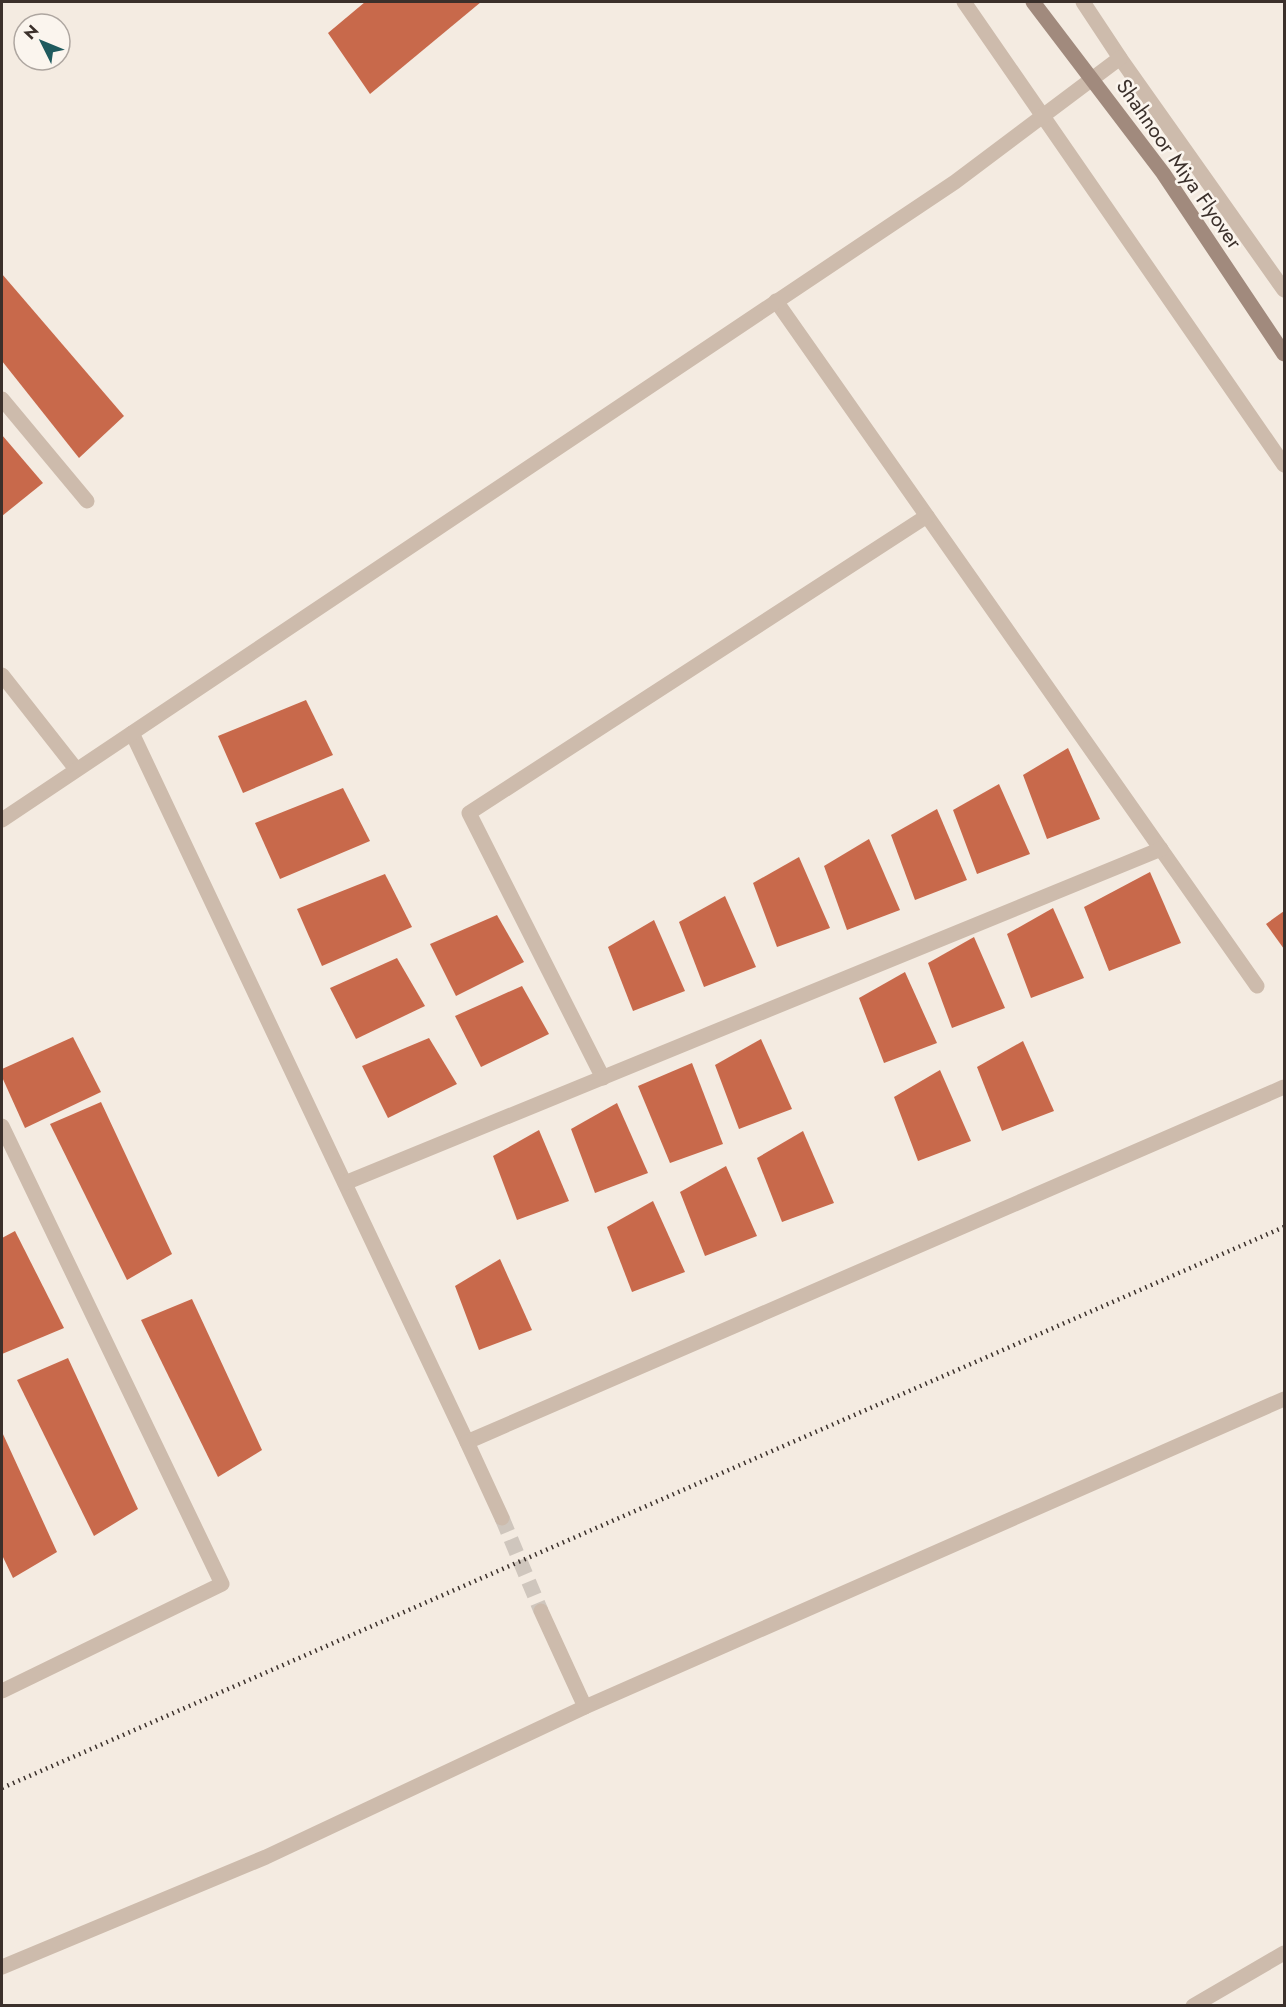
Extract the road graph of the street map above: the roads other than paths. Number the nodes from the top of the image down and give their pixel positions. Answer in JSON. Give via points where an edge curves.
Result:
{"nodes":[{"id":1,"x":964,"y":2,"type":"edge"},
{"id":2,"x":1034,"y":2,"type":"edge"},
{"id":3,"x":1083,"y":2,"type":"edge"},
{"id":4,"x":1120,"y":58,"type":"junction"},
{"id":5,"x":1042,"y":115,"type":"junction"},
{"id":6,"x":1284,"y":290,"type":"edge"},
{"id":7,"x":776,"y":301,"type":"junction"},
{"id":8,"x":1284,"y":354,"type":"edge"},
{"id":9,"x":2,"y":399,"type":"edge"},
{"id":10,"x":1284,"y":465,"type":"edge"},
{"id":11,"x":87,"y":501,"type":"dead end"},
{"id":12,"x":927,"y":516,"type":"junction"},
{"id":13,"x":2,"y":675,"type":"edge"},
{"id":14,"x":132,"y":733,"type":"junction"},
{"id":15,"x":76,"y":769,"type":"junction"},
{"id":16,"x":2,"y":820,"type":"edge"},
{"id":17,"x":1161,"y":849,"type":"junction"},
{"id":18,"x":1257,"y":986,"type":"dead end"},
{"id":19,"x":603,"y":1078,"type":"junction"},
{"id":20,"x":1284,"y":1087,"type":"edge"},
{"id":21,"x":2,"y":1126,"type":"edge"},
{"id":22,"x":345,"y":1183,"type":"junction"},
{"id":23,"x":1284,"y":1399,"type":"edge"},
{"id":24,"x":467,"y":1442,"type":"junction"},
{"id":25,"x":502,"y":1518,"type":"tunnel mouth"},
{"id":26,"x":541,"y":1611,"type":"tunnel mouth"},
{"id":27,"x":2,"y":1691,"type":"edge"},
{"id":28,"x":585,"y":1707,"type":"junction"},
{"id":29,"x":1284,"y":1953,"type":"edge"},
{"id":30,"x":2,"y":1967,"type":"edge"},
{"id":31,"x":1193,"y":2006,"type":"edge"}],
"edges":[{"from":1,"to":5,"type":"street"},
{"from":2,"to":8,"type":"main road","name":"Shahnoor Miya Flyover","bridge":true,"via":[[1163,173]]},
{"from":3,"to":4,"type":"street"},
{"from":4,"to":5,"type":"street"},
{"from":4,"to":6,"type":"street"},
{"from":5,"to":7,"type":"street","via":[[955,182]]},
{"from":5,"to":10,"type":"street"},
{"from":7,"to":12,"type":"street"},
{"from":7,"to":14,"type":"street"},
{"from":9,"to":11,"type":"street"},
{"from":12,"to":17,"type":"street"},
{"from":12,"to":19,"type":"street","via":[[469,813]]},
{"from":13,"to":15,"type":"street"},
{"from":14,"to":15,"type":"street"},
{"from":14,"to":22,"type":"street"},
{"from":15,"to":16,"type":"street"},
{"from":17,"to":18,"type":"street"},
{"from":17,"to":19,"type":"street"},
{"from":19,"to":22,"type":"street"},
{"from":20,"to":24,"type":"street"},
{"from":21,"to":27,"type":"street","via":[[222,1584]]},
{"from":22,"to":24,"type":"street"},
{"from":23,"to":28,"type":"street"},
{"from":24,"to":25,"type":"street"},
{"from":26,"to":28,"type":"street"},
{"from":28,"to":30,"type":"street","via":[[266,1857]]},
{"from":29,"to":31,"type":"street"}]}
